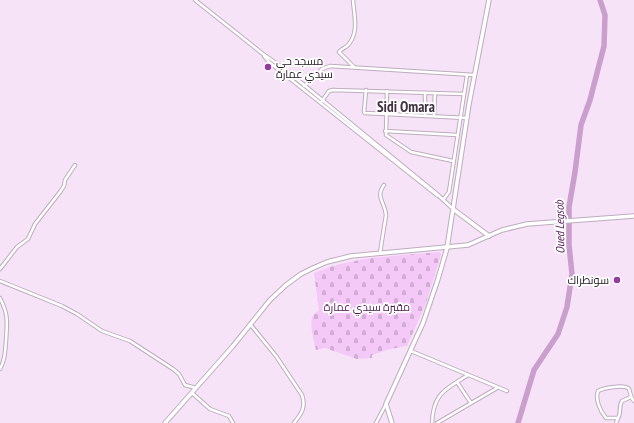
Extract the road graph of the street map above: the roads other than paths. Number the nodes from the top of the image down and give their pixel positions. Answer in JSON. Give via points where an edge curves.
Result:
{"nodes":[{"id":1,"x":196,"y":0,"type":"edge"},
{"id":2,"x":358,"y":0,"type":"edge"},
{"id":3,"x":489,"y":0,"type":"edge"},
{"id":4,"x":353,"y":1,"type":"edge"},
{"id":5,"x":262,"y":54,"type":"junction"},
{"id":6,"x":355,"y":67,"type":"junction"},
{"id":7,"x":467,"y":75,"type":"junction"},
{"id":8,"x":474,"y":76,"type":"junction"},
{"id":9,"x":304,"y":86,"type":"junction"},
{"id":10,"x":366,"y":90,"type":"junction"},
{"id":11,"x":387,"y":91,"type":"junction"},
{"id":12,"x":425,"y":92,"type":"junction"},
{"id":13,"x":435,"y":93,"type":"junction"},
{"id":14,"x":464,"y":94,"type":"junction"},
{"id":15,"x":321,"y":101,"type":"junction"},
{"id":16,"x":386,"y":114,"type":"junction"},
{"id":17,"x":425,"y":116,"type":"junction"},
{"id":18,"x":434,"y":116,"type":"junction"},
{"id":19,"x":460,"y":117,"type":"junction"},
{"id":20,"x":467,"y":118,"type":"junction"},
{"id":21,"x":385,"y":130,"type":"junction"},
{"id":22,"x":457,"y":135,"type":"junction"},
{"id":23,"x":453,"y":161,"type":"junction"},
{"id":24,"x":75,"y":165,"type":"dead end"},
{"id":25,"x":452,"y":174,"type":"junction"},
{"id":26,"x":457,"y":175,"type":"junction"},
{"id":27,"x":384,"y":185,"type":"dead end"},
{"id":28,"x":449,"y":192,"type":"junction"},
{"id":29,"x":455,"y":194,"type":"junction"},
{"id":30,"x":443,"y":200,"type":"junction"},
{"id":31,"x":453,"y":209,"type":"junction"},
{"id":32,"x":634,"y":216,"type":"edge"},
{"id":33,"x":489,"y":236,"type":"junction"},
{"id":34,"x":447,"y":248,"type":"junction"},
{"id":35,"x":380,"y":253,"type":"junction"},
{"id":36,"x":0,"y":269,"type":"edge"},
{"id":37,"x":0,"y":281,"type":"edge"},
{"id":38,"x":0,"y":298,"type":"edge"},
{"id":39,"x":250,"y":324,"type":"junction"},
{"id":40,"x":410,"y":350,"type":"junction"},
{"id":41,"x":0,"y":369,"type":"edge"},
{"id":42,"x":468,"y":375,"type":"junction"},
{"id":43,"x":457,"y":382,"type":"junction"},
{"id":44,"x":497,"y":387,"type":"junction"},
{"id":45,"x":196,"y":388,"type":"junction"},
{"id":46,"x":507,"y":391,"type":"dead end"},
{"id":47,"x":192,"y":393,"type":"junction"},
{"id":48,"x":631,"y":398,"type":"junction"},
{"id":49,"x":634,"y":401,"type":"edge"},
{"id":50,"x":471,"y":403,"type":"junction"},
{"id":51,"x":386,"y":404,"type":"junction"},
{"id":52,"x":618,"y":418,"type":"junction"},
{"id":53,"x":165,"y":423,"type":"edge"},
{"id":54,"x":233,"y":423,"type":"edge"},
{"id":55,"x":294,"y":423,"type":"edge"},
{"id":56,"x":376,"y":423,"type":"edge"},
{"id":57,"x":392,"y":423,"type":"edge"},
{"id":58,"x":432,"y":423,"type":"edge"},
{"id":59,"x":437,"y":423,"type":"edge"},
{"id":60,"x":616,"y":423,"type":"edge"}],
"edges":[{"from":1,"to":5,"type":"street"},
{"from":2,"to":4,"type":"street"},
{"from":3,"to":8,"type":"main road"},
{"from":4,"to":6,"type":"street","via":[[354,36],[348,46],[339,52]]},
{"from":5,"to":9,"type":"street"},
{"from":5,"to":15,"type":"street"},
{"from":6,"to":7,"type":"street"},
{"from":6,"to":9,"type":"street","via":[[330,66]]},
{"from":7,"to":8,"type":"street"},
{"from":7,"to":14,"type":"street"},
{"from":8,"to":20,"type":"main road"},
{"from":9,"to":15,"type":"street"},
{"from":10,"to":11,"type":"street"},
{"from":10,"to":15,"type":"street","via":[[331,90]]},
{"from":10,"to":16,"type":"street","via":[[365,113]]},
{"from":11,"to":12,"type":"street"},
{"from":11,"to":16,"type":"street"},
{"from":12,"to":13,"type":"street"},
{"from":12,"to":17,"type":"street"},
{"from":13,"to":14,"type":"street"},
{"from":13,"to":18,"type":"street"},
{"from":14,"to":19,"type":"street"},
{"from":15,"to":30,"type":"street"},
{"from":16,"to":17,"type":"street"},
{"from":16,"to":21,"type":"street"},
{"from":17,"to":18,"type":"street"},
{"from":18,"to":19,"type":"street"},
{"from":19,"to":20,"type":"street"},
{"from":19,"to":22,"type":"street"},
{"from":20,"to":26,"type":"main road"},
{"from":21,"to":22,"type":"street"},
{"from":21,"to":23,"type":"street","via":[[386,135],[411,152]]},
{"from":22,"to":23,"type":"street"},
{"from":23,"to":25,"type":"street"},
{"from":24,"to":36,"type":"street","via":[[60,192],[35,224],[28,239],[17,247]]},
{"from":25,"to":26,"type":"street"},
{"from":25,"to":28,"type":"street"},
{"from":26,"to":29,"type":"main road"},
{"from":27,"to":35,"type":"street","via":[[380,190],[380,196],[386,215]]},
{"from":28,"to":29,"type":"street"},
{"from":28,"to":30,"type":"street"},
{"from":29,"to":31,"type":"main road"},
{"from":30,"to":31,"type":"street"},
{"from":31,"to":33,"type":"main road"},
{"from":31,"to":34,"type":"main road"},
{"from":32,"to":33,"type":"main road","via":[[540,222],[514,226]]},
{"from":33,"to":34,"type":"main road","via":[[468,245]]},
{"from":34,"to":35,"type":"main road"},
{"from":34,"to":40,"type":"main road","via":[[432,299]]},
{"from":35,"to":39,"type":"main road","via":[[339,259],[301,274],[278,292]]},
{"from":37,"to":45,"type":"street","via":[[62,306],[98,329],[130,341],[173,369],[185,384]]},
{"from":38,"to":41,"type":"street","via":[[8,326],[5,356]]},
{"from":39,"to":45,"type":"main road"},
{"from":39,"to":55,"type":"street","via":[[276,356],[302,395],[303,411]]},
{"from":40,"to":42,"type":"street"},
{"from":40,"to":51,"type":"main road"},
{"from":42,"to":43,"type":"street"},
{"from":42,"to":44,"type":"street"},
{"from":43,"to":50,"type":"street"},
{"from":43,"to":58,"type":"street","via":[[440,394],[434,408]]},
{"from":44,"to":46,"type":"street"},
{"from":44,"to":50,"type":"street"},
{"from":45,"to":47,"type":"main road"},
{"from":47,"to":53,"type":"main road"},
{"from":47,"to":54,"type":"street","via":[[210,409],[229,416]]},
{"from":48,"to":49,"type":"street"},
{"from":48,"to":52,"type":"street","via":[[622,401]]},
{"from":48,"to":52,"type":"street","via":[[628,389],[623,386],[600,389],[597,392],[604,416]]},
{"from":50,"to":59,"type":"street"},
{"from":51,"to":56,"type":"street"},
{"from":51,"to":57,"type":"main road"},
{"from":52,"to":60,"type":"street"}]}
